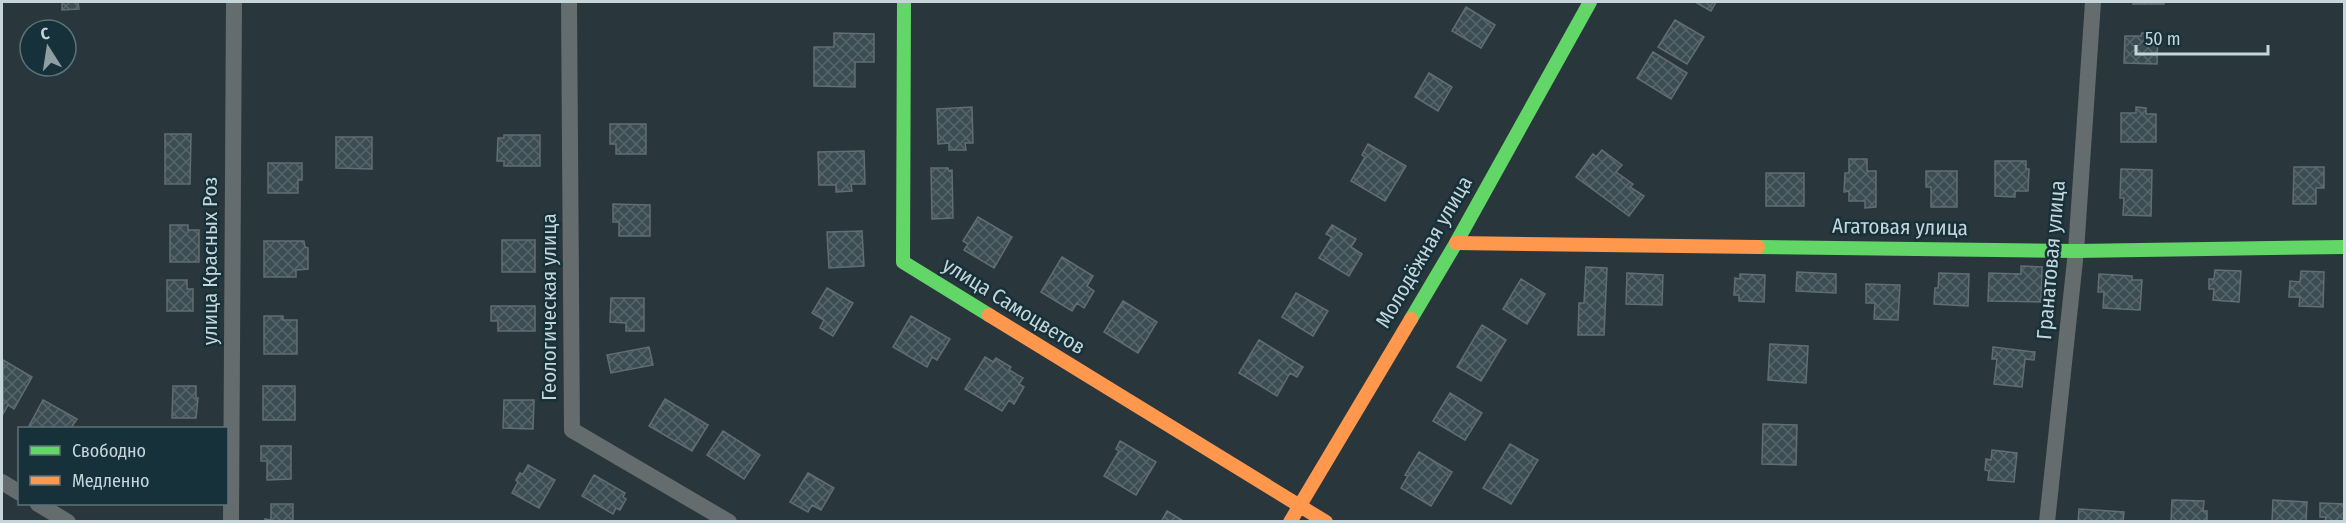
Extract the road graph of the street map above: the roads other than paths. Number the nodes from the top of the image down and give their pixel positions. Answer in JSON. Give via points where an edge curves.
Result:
{"nodes":[{"id":1,"x":234,"y":2,"type":"edge"},
{"id":2,"x":569,"y":2,"type":"edge"},
{"id":3,"x":904,"y":2,"type":"edge"},
{"id":4,"x":1590,"y":2,"type":"edge"},
{"id":5,"x":2093,"y":2,"type":"edge"},
{"id":6,"x":1456,"y":243,"type":"junction"},
{"id":7,"x":2344,"y":247,"type":"edge"},
{"id":8,"x":2076,"y":251,"type":"junction"},
{"id":9,"x":2,"y":482,"type":"edge"},
{"id":10,"x":18,"y":492,"type":"edge"},
{"id":11,"x":40,"y":505,"type":"edge"},
{"id":12,"x":1299,"y":506,"type":"junction"},
{"id":13,"x":68,"y":522,"type":"edge"},
{"id":14,"x":231,"y":522,"type":"edge"},
{"id":15,"x":729,"y":522,"type":"edge"},
{"id":16,"x":1290,"y":522,"type":"edge"},
{"id":17,"x":1326,"y":522,"type":"edge"},
{"id":18,"x":2047,"y":522,"type":"edge"}],
"edges":[{"from":1,"to":14,"type":"street","name":"улица Красных Роз"},
{"from":2,"to":15,"type":"street","name":"Геологическая улица","via":[[572,430]]},
{"from":3,"to":12,"type":"street","name":"улица Самоцветов","via":[[903,262]]},
{"from":4,"to":6,"type":"street","name":"Молодёжная улица"},
{"from":5,"to":8,"type":"street","name":"Гранатовая улица"},
{"from":6,"to":8,"type":"street","name":"Агатовая улица"},
{"from":6,"to":12,"type":"street","name":"Молодёжная улица"},
{"from":7,"to":8,"type":"street","name":"Агатовая улица"},
{"from":8,"to":18,"type":"street","name":"Гранатовая улица"},
{"from":9,"to":10,"type":"street"},
{"from":11,"to":13,"type":"street"},
{"from":12,"to":16,"type":"street","name":"Молодёжная улица"},
{"from":12,"to":17,"type":"street","name":"улица Самоцветов"}]}
